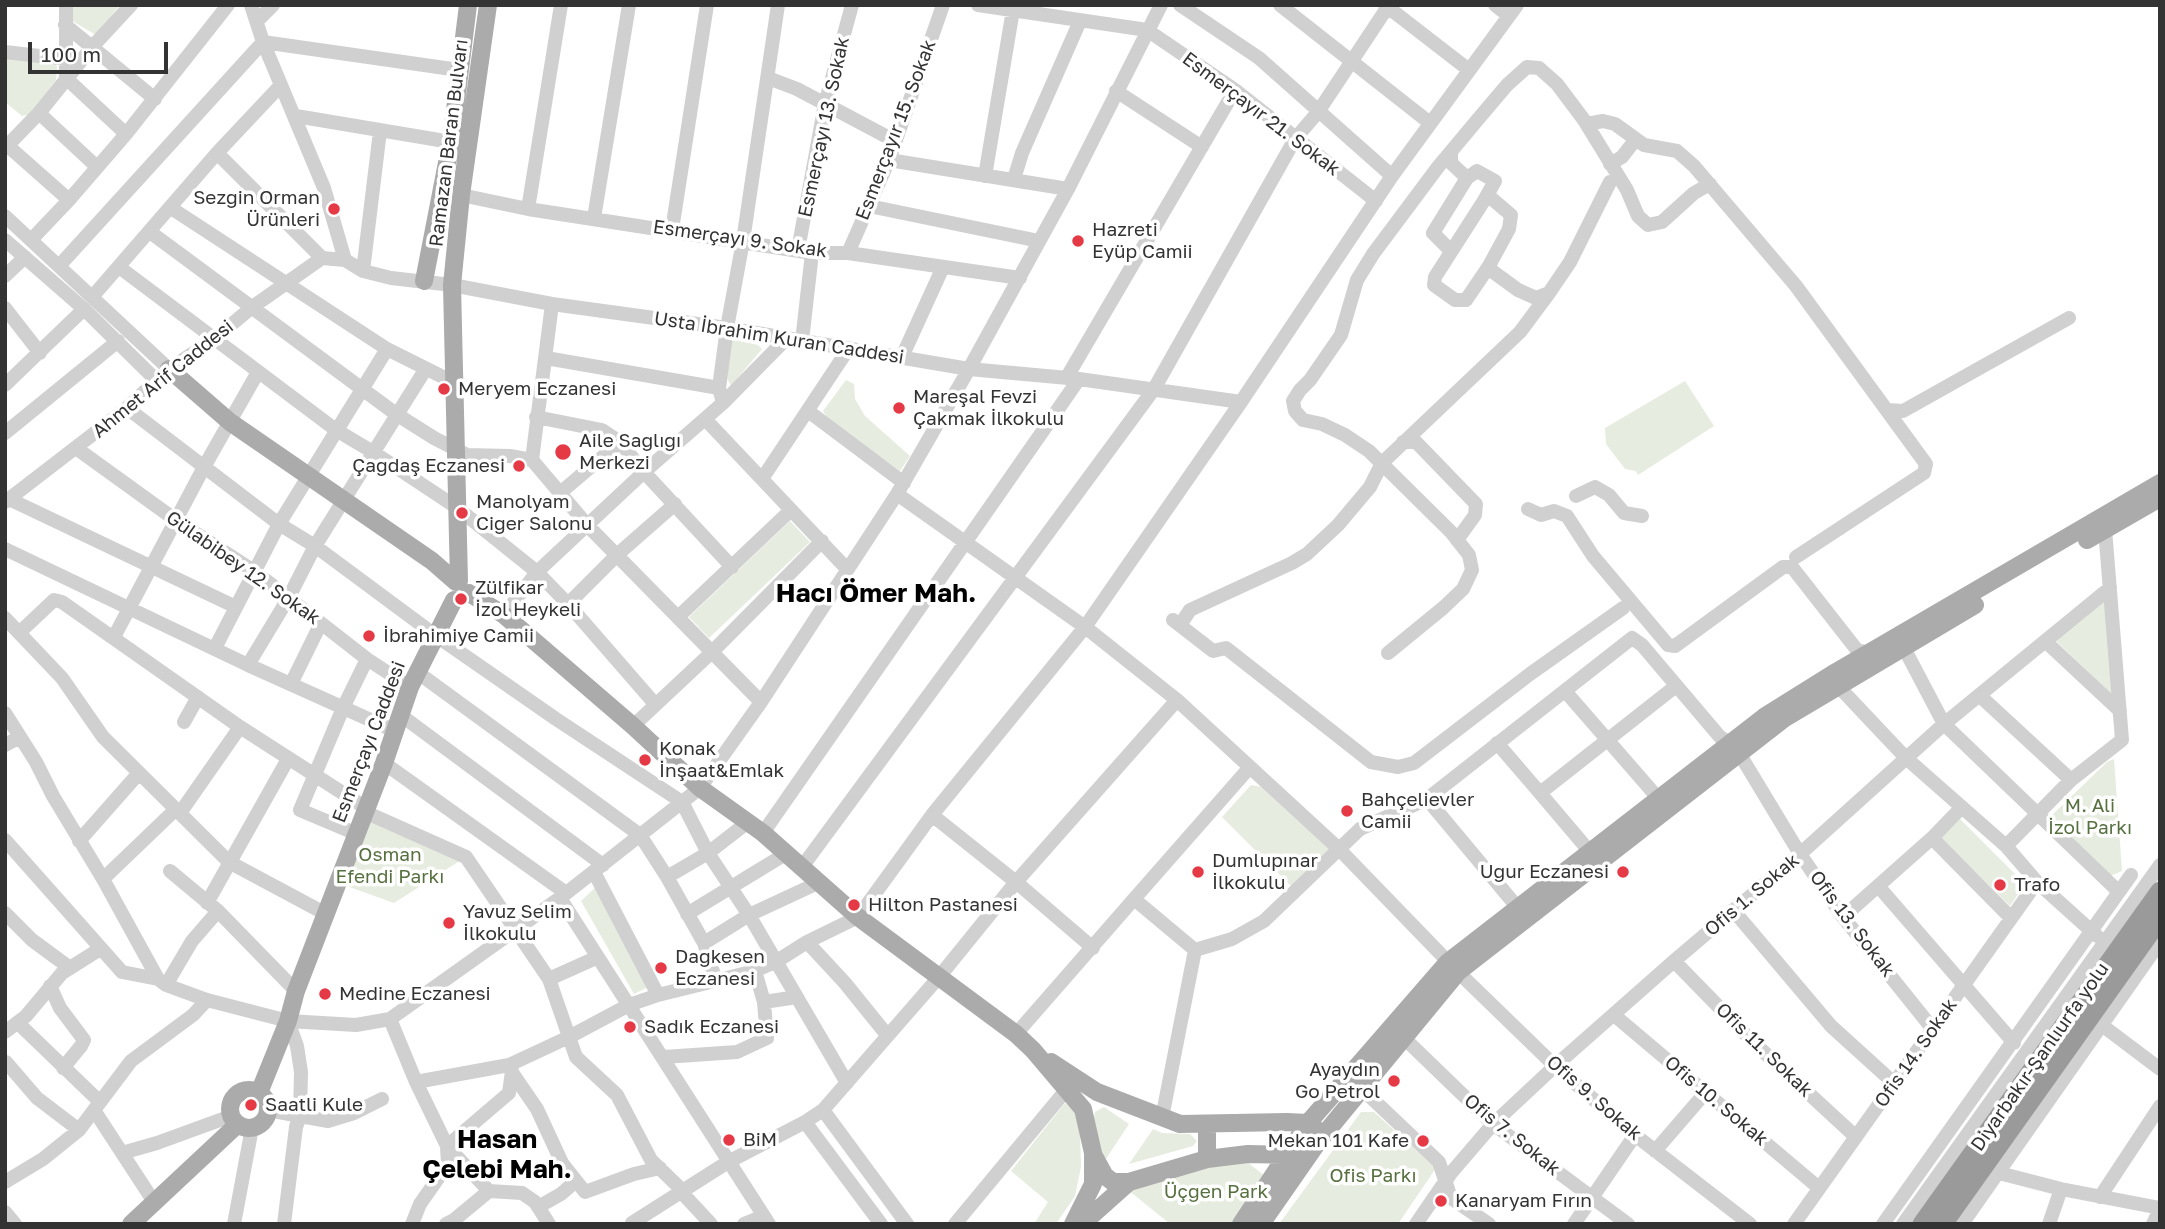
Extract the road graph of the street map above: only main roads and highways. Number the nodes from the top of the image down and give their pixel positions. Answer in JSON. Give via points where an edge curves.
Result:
{"nodes":[{"id":1,"x":468,"y":5,"type":"edge"},
{"id":2,"x":488,"y":5,"type":"edge"},
{"id":3,"x":424,"y":281,"type":"road end"},
{"id":4,"x":163,"y":375,"type":"road end"},
{"id":5,"x":2160,"y":483,"type":"edge"},
{"id":6,"x":2160,"y":498,"type":"edge"},
{"id":7,"x":459,"y":589,"type":"junction"},
{"id":8,"x":1736,"y":748,"type":"junction"},
{"id":9,"x":2160,"y":891,"type":"edge"},
{"id":10,"x":2160,"y":919,"type":"edge"},
{"id":11,"x":1453,"y":967,"type":"junction"},
{"id":12,"x":1033,"y":1050,"type":"junction"},
{"id":13,"x":1097,"y":1092,"type":"junction"},
{"id":14,"x":259,"y":1093,"type":"junction"},
{"id":15,"x":1083,"y":1109,"type":"junction"},
{"id":16,"x":240,"y":1123,"type":"junction"},
{"id":17,"x":1308,"y":1123,"type":"junction"},
{"id":18,"x":1206,"y":1125,"type":"junction"},
{"id":19,"x":1318,"y":1142,"type":"junction"},
{"id":20,"x":1093,"y":1153,"type":"junction"},
{"id":21,"x":1286,"y":1156,"type":"junction"},
{"id":22,"x":1208,"y":1159,"type":"junction"},
{"id":23,"x":1129,"y":1182,"type":"junction"},
{"id":24,"x":131,"y":1224,"type":"edge"},
{"id":25,"x":1073,"y":1224,"type":"edge"},
{"id":26,"x":1082,"y":1224,"type":"edge"},
{"id":27,"x":1241,"y":1224,"type":"edge"},
{"id":28,"x":1261,"y":1224,"type":"edge"},
{"id":29,"x":1922,"y":1224,"type":"edge"},
{"id":30,"x":1942,"y":1224,"type":"edge"}],
"edges":[{"from":1,"to":3,"type":"main road","name":"Ramazan Baran Bulvarı","via":[[451,142]]},
{"from":2,"to":7,"type":"main road","name":"Ramazan Baran Bulvarı","via":[[452,285]]},
{"from":4,"to":7,"type":"main road","via":[[432,561]]},
{"from":5,"to":8,"type":"main road","via":[[1764,717]]},
{"from":6,"to":8,"type":"main road"},
{"from":7,"to":12,"type":"main road","via":[[504,615],[700,788],[787,853],[858,917]]},
{"from":7,"to":14,"type":"main road","name":"Esmerçayı Caddesi","via":[[414,680]]},
{"from":8,"to":11,"type":"main road"},
{"from":8,"to":11,"type":"main road","via":[[1658,798],[1518,908]]},
{"from":9,"to":29,"type":"highway","name":"Diyarbakır-Şanlıurfa yolu"},
{"from":10,"to":30,"type":"highway","name":"Diyarbakır-Şanlıurfa yolu"},
{"from":11,"to":17,"type":"main road"},
{"from":11,"to":19,"type":"main road","via":[[1404,1038]]},
{"from":12,"to":13,"type":"main road"},
{"from":12,"to":15,"type":"main road"},
{"from":13,"to":15,"type":"main road"},
{"from":13,"to":18,"type":"main road","via":[[1180,1124]]},
{"from":14,"to":16,"type":"main road","via":[[268,1110],[263,1122]]},
{"from":14,"to":16,"type":"main road","via":[[246,1091],[235,1096],[230,1106]]},
{"from":15,"to":20,"type":"main road"},
{"from":16,"to":24,"type":"main road"},
{"from":17,"to":18,"type":"main road"},
{"from":17,"to":19,"type":"main road","via":[[1319,1133]]},
{"from":17,"to":21,"type":"main road"},
{"from":18,"to":22,"type":"main road"},
{"from":19,"to":21,"type":"main road","via":[[1304,1152]]},
{"from":19,"to":28,"type":"main road"},
{"from":20,"to":23,"type":"main road","via":[[1105,1176],[1113,1182]]},
{"from":20,"to":25,"type":"main road","via":[[1093,1184]]},
{"from":21,"to":22,"type":"main road"},
{"from":21,"to":27,"type":"main road"},
{"from":22,"to":23,"type":"main road"},
{"from":23,"to":26,"type":"main road"}]}
